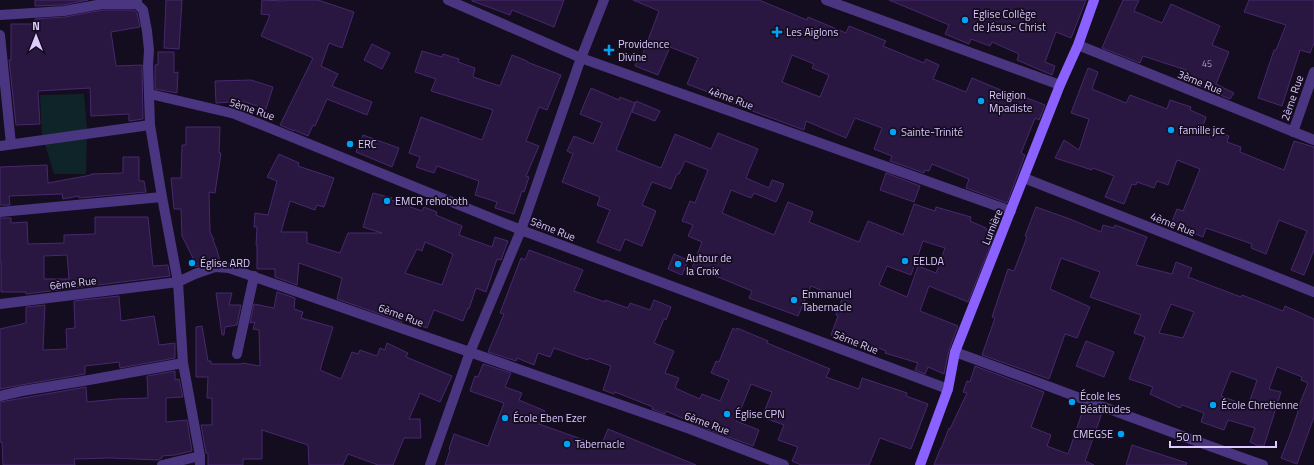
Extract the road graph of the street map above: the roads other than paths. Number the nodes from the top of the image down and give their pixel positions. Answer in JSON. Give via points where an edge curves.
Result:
{"nodes":[{"id":1,"x":448,"y":0,"type":"edge"},
{"id":2,"x":604,"y":0,"type":"edge"},
{"id":3,"x":826,"y":0,"type":"edge"},
{"id":4,"x":1094,"y":0,"type":"edge"},
{"id":5,"x":137,"y":2,"type":"edge"},
{"id":6,"x":0,"y":15,"type":"edge"},
{"id":7,"x":0,"y":35,"type":"edge"},
{"id":8,"x":1078,"y":45,"type":"junction"},
{"id":9,"x":581,"y":58,"type":"junction"},
{"id":10,"x":1314,"y":72,"type":"edge"},
{"id":11,"x":1060,"y":85,"type":"junction"},
{"id":12,"x":150,"y":94,"type":"junction"},
{"id":13,"x":150,"y":125,"type":"junction"},
{"id":14,"x":1293,"y":132,"type":"junction"},
{"id":15,"x":1314,"y":140,"type":"edge"},
{"id":16,"x":11,"y":144,"type":"junction"},
{"id":17,"x":0,"y":146,"type":"edge"},
{"id":18,"x":1024,"y":178,"type":"junction"},
{"id":19,"x":162,"y":197,"type":"junction"},
{"id":20,"x":1011,"y":211,"type":"junction"},
{"id":21,"x":0,"y":212,"type":"edge"},
{"id":22,"x":521,"y":230,"type":"junction"},
{"id":23,"x":254,"y":276,"type":"junction"},
{"id":24,"x":178,"y":282,"type":"junction"},
{"id":25,"x":1314,"y":292,"type":"edge"},
{"id":26,"x":0,"y":304,"type":"edge"},
{"id":27,"x":470,"y":352,"type":"junction"},
{"id":28,"x":955,"y":352,"type":"junction"},
{"id":29,"x":237,"y":354,"type":"dead end"},
{"id":30,"x":183,"y":363,"type":"junction"},
{"id":31,"x":948,"y":389,"type":"junction"},
{"id":32,"x":0,"y":396,"type":"edge"},
{"id":33,"x":200,"y":460,"type":"edge"},
{"id":34,"x":162,"y":465,"type":"edge"},
{"id":35,"x":430,"y":465,"type":"edge"},
{"id":36,"x":784,"y":465,"type":"edge"},
{"id":37,"x":920,"y":465,"type":"edge"},
{"id":38,"x":1263,"y":465,"type":"edge"}],
"edges":[{"from":1,"to":9,"type":"street","name":"4ème Rue"},
{"from":2,"to":9,"type":"street"},
{"from":3,"to":11,"type":"street"},
{"from":4,"to":8,"type":"street","name":"Lumière"},
{"from":5,"to":6,"type":"street","via":[[102,4],[64,11]]},
{"from":5,"to":12,"type":"street","via":[[143,10],[147,31]]},
{"from":7,"to":16,"type":"street"},
{"from":8,"to":11,"type":"street","name":"Lumière"},
{"from":8,"to":14,"type":"street","name":"3ème Rue"},
{"from":9,"to":20,"type":"street","name":"4ème Rue"},
{"from":9,"to":22,"type":"street"},
{"from":10,"to":14,"type":"street","name":"2ème Rue"},
{"from":11,"to":18,"type":"street","name":"Lumière"},
{"from":12,"to":13,"type":"street"},
{"from":12,"to":22,"type":"street","name":"5ème Rue","via":[[235,114]]},
{"from":13,"to":16,"type":"street"},
{"from":13,"to":19,"type":"street"},
{"from":14,"to":15,"type":"street","name":"3ème Rue"},
{"from":16,"to":17,"type":"street"},
{"from":18,"to":20,"type":"street","name":"Lumière"},
{"from":18,"to":25,"type":"street","name":"4ème Rue"},
{"from":19,"to":21,"type":"street"},
{"from":19,"to":24,"type":"street"},
{"from":20,"to":28,"type":"street","name":"Lumière"},
{"from":22,"to":27,"type":"street"},
{"from":22,"to":31,"type":"street","name":"5ème Rue"},
{"from":23,"to":24,"type":"street","name":"6ème Rue","via":[[229,268],[215,268]]},
{"from":23,"to":27,"type":"street","name":"6ème Rue"},
{"from":23,"to":29,"type":"street"},
{"from":24,"to":26,"type":"street","name":"6ème Rue"},
{"from":24,"to":30,"type":"street"},
{"from":27,"to":35,"type":"street"},
{"from":27,"to":36,"type":"street","name":"6ème Rue","via":[[690,429]]},
{"from":28,"to":31,"type":"street","name":"Lumière"},
{"from":28,"to":38,"type":"street"},
{"from":30,"to":32,"type":"street","via":[[22,390]]},
{"from":30,"to":33,"type":"street"},
{"from":31,"to":37,"type":"street","name":"Lumière"},
{"from":33,"to":34,"type":"street"}]}
